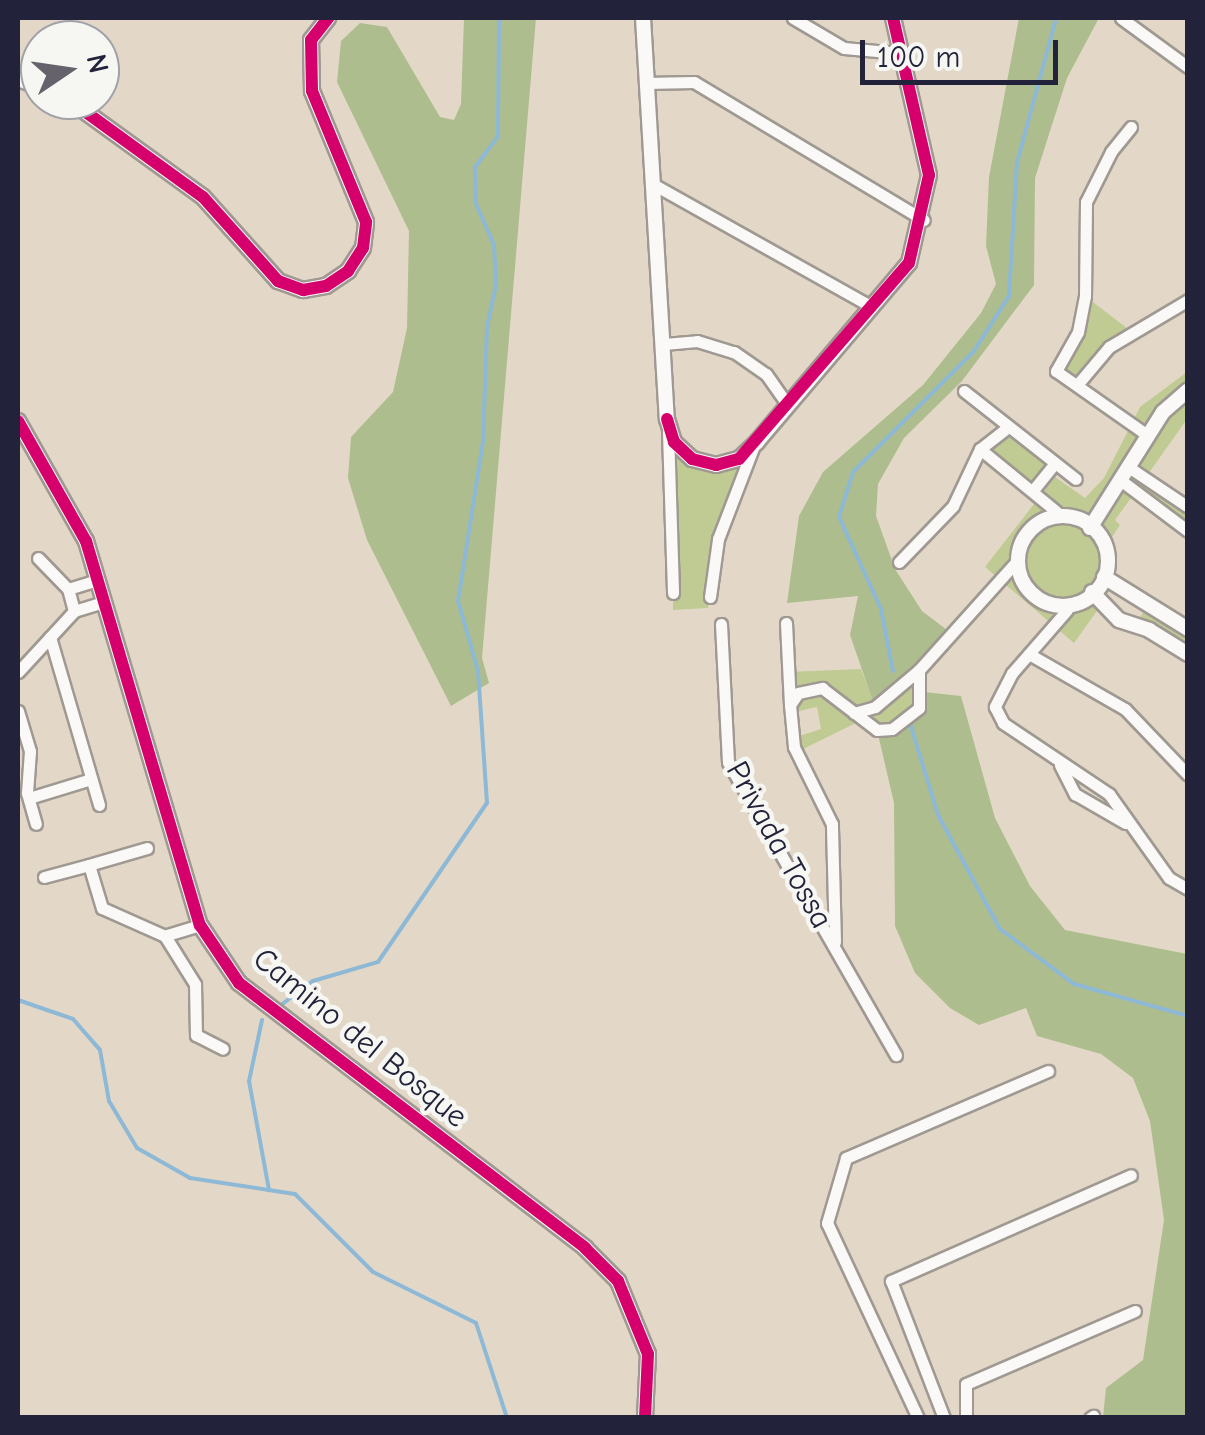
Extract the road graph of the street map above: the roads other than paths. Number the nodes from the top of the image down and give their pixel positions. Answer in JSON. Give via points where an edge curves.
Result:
{"nodes":[{"id":1,"x":328,"y":18,"type":"edge"},
{"id":2,"x":643,"y":18,"type":"edge"},
{"id":3,"x":794,"y":18,"type":"edge"},
{"id":4,"x":892,"y":18,"type":"edge"},
{"id":5,"x":1121,"y":18,"type":"edge"},
{"id":6,"x":899,"y":54,"type":"junction"},
{"id":7,"x":1188,"y":68,"type":"edge"},
{"id":8,"x":645,"y":83,"type":"junction"},
{"id":9,"x":96,"y":120,"type":"edge"},
{"id":10,"x":1131,"y":127,"type":"dead end"},
{"id":11,"x":651,"y":183,"type":"junction"},
{"id":12,"x":924,"y":220,"type":"junction"},
{"id":13,"x":1188,"y":300,"type":"edge"},
{"id":14,"x":872,"y":307,"type":"junction"},
{"id":15,"x":664,"y":344,"type":"junction"},
{"id":16,"x":1071,"y":349,"type":"junction"},
{"id":17,"x":1092,"y":363,"type":"junction"},
{"id":18,"x":1077,"y":385,"type":"junction"},
{"id":19,"x":1188,"y":390,"type":"edge"},
{"id":20,"x":964,"y":391,"type":"dead end"},
{"id":21,"x":788,"y":405,"type":"junction"},
{"id":22,"x":667,"y":418,"type":"junction"},
{"id":23,"x":18,"y":421,"type":"edge"},
{"id":24,"x":1008,"y":427,"type":"junction"},
{"id":25,"x":1147,"y":435,"type":"junction"},
{"id":26,"x":757,"y":442,"type":"junction"},
{"id":27,"x":980,"y":450,"type":"junction"},
{"id":28,"x":1055,"y":463,"type":"junction"},
{"id":29,"x":1126,"y":475,"type":"junction"},
{"id":30,"x":1076,"y":479,"type":"dead end"},
{"id":31,"x":1034,"y":489,"type":"junction"},
{"id":32,"x":1188,"y":508,"type":"edge"},
{"id":33,"x":1056,"y":512,"type":"junction"},
{"id":34,"x":1090,"y":528,"type":"junction"},
{"id":35,"x":1188,"y":531,"type":"edge"},
{"id":36,"x":38,"y":558,"type":"dead end"},
{"id":37,"x":899,"y":562,"type":"dead end"},
{"id":38,"x":1014,"y":563,"type":"junction"},
{"id":39,"x":97,"y":580,"type":"junction"},
{"id":40,"x":1107,"y":580,"type":"junction"},
{"id":41,"x":68,"y":589,"type":"junction"},
{"id":42,"x":673,"y":593,"type":"dead end"},
{"id":43,"x":710,"y":596,"type":"dead end"},
{"id":44,"x":1098,"y":597,"type":"junction"},
{"id":45,"x":103,"y":602,"type":"junction"},
{"id":46,"x":1067,"y":610,"type":"junction"},
{"id":47,"x":74,"y":611,"type":"junction"},
{"id":48,"x":1158,"y":612,"type":"junction"},
{"id":49,"x":786,"y":623,"type":"dead end"},
{"id":50,"x":721,"y":624,"type":"dead end"},
{"id":51,"x":1188,"y":629,"type":"edge"},
{"id":52,"x":1150,"y":630,"type":"junction"},
{"id":53,"x":50,"y":637,"type":"junction"},
{"id":54,"x":1029,"y":654,"type":"junction"},
{"id":55,"x":1188,"y":654,"type":"edge"},
{"id":56,"x":920,"y":670,"type":"junction"},
{"id":57,"x":18,"y":672,"type":"edge"},
{"id":58,"x":790,"y":705,"type":"junction"},
{"id":59,"x":18,"y":710,"type":"edge"},
{"id":60,"x":854,"y":712,"type":"junction"},
{"id":61,"x":1060,"y":766,"type":"junction"},
{"id":62,"x":1188,"y":776,"type":"edge"},
{"id":63,"x":91,"y":778,"type":"junction"},
{"id":64,"x":29,"y":798,"type":"junction"},
{"id":65,"x":99,"y":805,"type":"dead end"},
{"id":66,"x":1126,"y":823,"type":"junction"},
{"id":67,"x":36,"y":824,"type":"dead end"},
{"id":68,"x":147,"y":848,"type":"dead end"},
{"id":69,"x":90,"y":864,"type":"junction"},
{"id":70,"x":44,"y":877,"type":"dead end"},
{"id":71,"x":1188,"y":889,"type":"edge"},
{"id":72,"x":200,"y":925,"type":"junction"},
{"id":73,"x":165,"y":936,"type":"junction"},
{"id":74,"x":835,"y":946,"type":"junction"},
{"id":75,"x":223,"y":1049,"type":"dead end"},
{"id":76,"x":896,"y":1055,"type":"dead end"},
{"id":77,"x":1048,"y":1071,"type":"dead end"},
{"id":78,"x":1130,"y":1174,"type":"dead end"},
{"id":79,"x":1134,"y":1311,"type":"dead end"},
{"id":80,"x":645,"y":1418,"type":"edge"},
{"id":81,"x":918,"y":1418,"type":"edge"},
{"id":82,"x":944,"y":1418,"type":"edge"},
{"id":83,"x":966,"y":1418,"type":"edge"}],
"edges":[{"from":1,"to":9,"type":"street","via":[[311,40],[312,91],[366,222],[363,248],[348,272],[326,286],[304,290],[278,281],[202,197]]},
{"from":2,"to":8,"type":"street"},
{"from":3,"to":6,"type":"street","via":[[844,48]]},
{"from":4,"to":6,"type":"street"},
{"from":5,"to":7,"type":"street"},
{"from":6,"to":12,"type":"street","via":[[929,176]]},
{"from":8,"to":11,"type":"street"},
{"from":8,"to":12,"type":"street","via":[[694,82]]},
{"from":10,"to":16,"type":"street","via":[[1110,152],[1086,202],[1087,284]]},
{"from":11,"to":14,"type":"street"},
{"from":11,"to":15,"type":"street"},
{"from":12,"to":14,"type":"street","via":[[909,263]]},
{"from":13,"to":17,"type":"street"},
{"from":14,"to":21,"type":"street"},
{"from":15,"to":21,"type":"street","via":[[697,341],[734,352],[766,374]]},
{"from":15,"to":22,"type":"street"},
{"from":16,"to":17,"type":"street"},
{"from":16,"to":18,"type":"street","via":[[1056,371]]},
{"from":17,"to":18,"type":"street"},
{"from":18,"to":25,"type":"street"},
{"from":19,"to":25,"type":"street"},
{"from":20,"to":24,"type":"street"},
{"from":21,"to":26,"type":"street"},
{"from":22,"to":26,"type":"street","via":[[674,442],[692,459],[728,462]]},
{"from":22,"to":42,"type":"street"},
{"from":23,"to":39,"type":"street","name":"Camino del Bosque","via":[[77,520]]},
{"from":24,"to":27,"type":"street"},
{"from":24,"to":28,"type":"street"},
{"from":25,"to":29,"type":"street"},
{"from":26,"to":43,"type":"street","via":[[718,539]]},
{"from":27,"to":31,"type":"street"},
{"from":27,"to":37,"type":"street","via":[[952,506]]},
{"from":28,"to":30,"type":"street"},
{"from":28,"to":31,"type":"street"},
{"from":29,"to":32,"type":"street"},
{"from":29,"to":34,"type":"street"},
{"from":29,"to":35,"type":"street"},
{"from":31,"to":33,"type":"street"},
{"from":33,"to":34,"type":"street"},
{"from":33,"to":38,"type":"street","via":[[1042,519]]},
{"from":34,"to":40,"type":"street","via":[[1112,554]]},
{"from":36,"to":41,"type":"street"},
{"from":38,"to":46,"type":"street","via":[[1018,578]]},
{"from":38,"to":56,"type":"street"},
{"from":39,"to":41,"type":"street"},
{"from":39,"to":45,"type":"street","name":"Camino del Bosque"},
{"from":40,"to":44,"type":"street"},
{"from":40,"to":48,"type":"street"},
{"from":41,"to":47,"type":"street"},
{"from":44,"to":46,"type":"street"},
{"from":44,"to":52,"type":"street","via":[[1119,620]]},
{"from":45,"to":47,"type":"street"},
{"from":45,"to":72,"type":"street","name":"Camino del Bosque"},
{"from":46,"to":54,"type":"street"},
{"from":47,"to":53,"type":"street"},
{"from":48,"to":51,"type":"street"},
{"from":48,"to":52,"type":"street"},
{"from":49,"to":58,"type":"street","name":"Privada Tossa"},
{"from":50,"to":74,"type":"street","name":"Privada Tossa","via":[[728,762]]},
{"from":52,"to":55,"type":"street"},
{"from":53,"to":57,"type":"street"},
{"from":53,"to":63,"type":"street"},
{"from":54,"to":61,"type":"street","via":[[998,692],[995,707],[1003,722]]},
{"from":54,"to":62,"type":"street","via":[[1125,709]]},
{"from":56,"to":60,"type":"street","via":[[874,707]]},
{"from":56,"to":60,"type":"street","via":[[919,708],[902,725],[876,730]]},
{"from":58,"to":60,"type":"street","via":[[798,693],[822,688]]},
{"from":58,"to":74,"type":"street","name":"Privada Tossa","via":[[794,747],[832,824]]},
{"from":59,"to":64,"type":"street","via":[[30,751]]},
{"from":61,"to":66,"type":"street","via":[[1109,794]]},
{"from":61,"to":66,"type":"street","via":[[1075,794]]},
{"from":63,"to":64,"type":"street"},
{"from":63,"to":65,"type":"street"},
{"from":64,"to":67,"type":"street"},
{"from":66,"to":71,"type":"street","via":[[1170,878]]},
{"from":68,"to":69,"type":"street"},
{"from":69,"to":70,"type":"street"},
{"from":69,"to":73,"type":"street","via":[[102,908]]},
{"from":72,"to":73,"type":"street"},
{"from":72,"to":80,"type":"street","name":"Camino del Bosque","via":[[240,983],[618,1280],[648,1354]]},
{"from":73,"to":75,"type":"street","via":[[195,984],[196,1035]]},
{"from":74,"to":76,"type":"street","name":"Privada Tossa"},
{"from":77,"to":81,"type":"street","via":[[846,1158],[827,1224]]},
{"from":78,"to":82,"type":"street","via":[[891,1281]]},
{"from":79,"to":83,"type":"street","via":[[966,1384]]}]}
